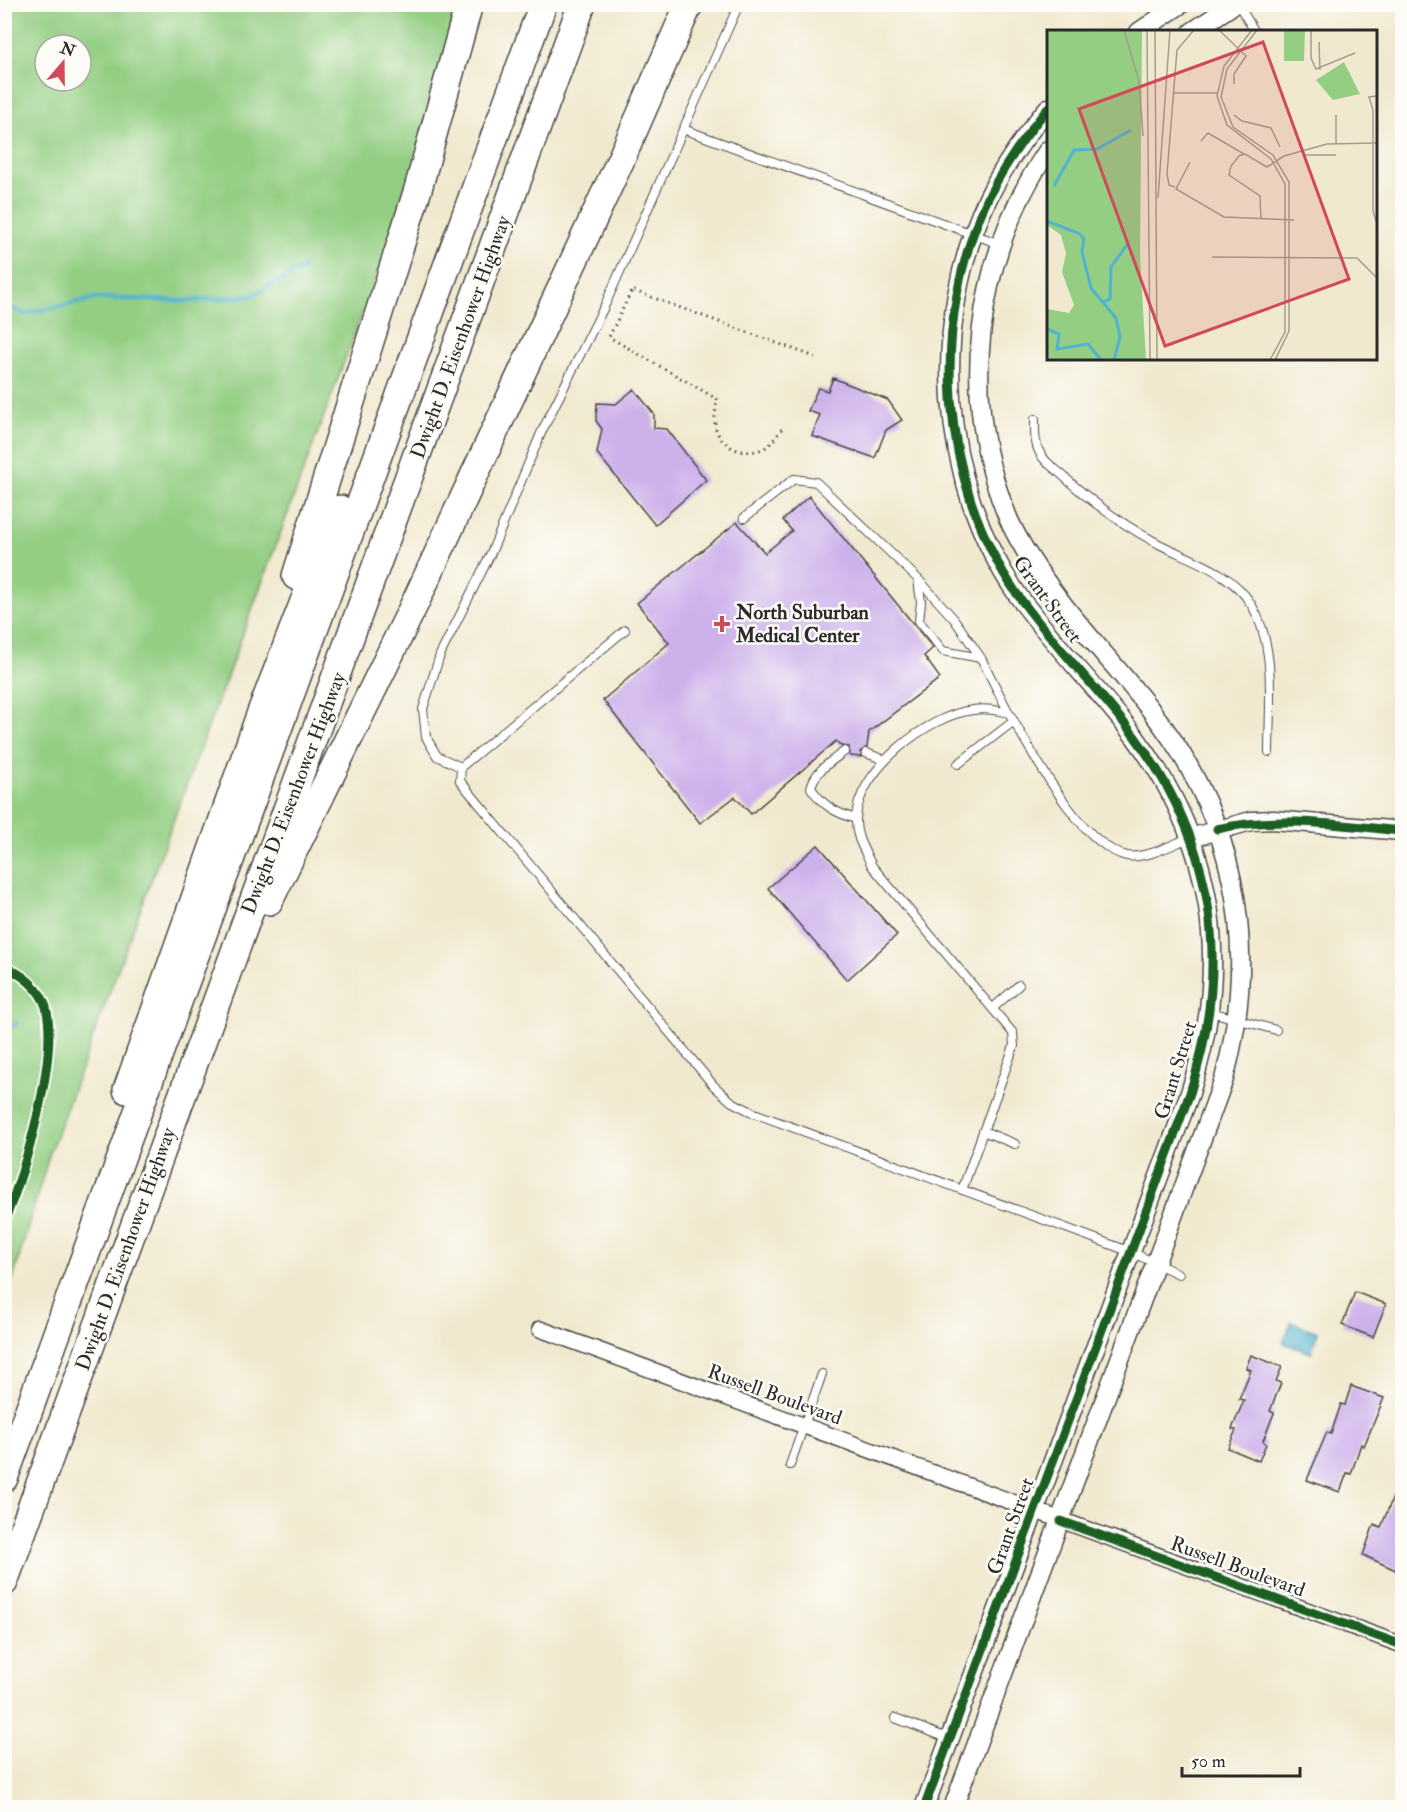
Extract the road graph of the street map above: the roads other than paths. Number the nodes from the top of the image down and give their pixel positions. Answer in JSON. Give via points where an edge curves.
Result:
{"nodes":[{"id":1,"x":469,"y":4,"type":"edge"},
{"id":2,"x":524,"y":4,"type":"edge"},
{"id":3,"x":543,"y":4,"type":"edge"},
{"id":4,"x":560,"y":4,"type":"edge"},
{"id":5,"x":582,"y":4,"type":"edge"},
{"id":6,"x":689,"y":4,"type":"edge"},
{"id":7,"x":739,"y":4,"type":"edge"},
{"id":8,"x":1181,"y":4,"type":"edge"},
{"id":9,"x":1236,"y":4,"type":"edge"},
{"id":10,"x":1142,"y":30,"type":"edge"},
{"id":11,"x":1195,"y":30,"type":"edge"},
{"id":12,"x":1254,"y":30,"type":"edge"},
{"id":13,"x":1047,"y":109,"type":"edge"},
{"id":14,"x":683,"y":129,"type":"junction"},
{"id":15,"x":1047,"y":152,"type":"edge"},
{"id":16,"x":974,"y":235,"type":"junction"},
{"id":17,"x":1000,"y":244,"type":"junction"},
{"id":18,"x":1035,"y":420,"type":"dead end"},
{"id":19,"x":744,"y":518,"type":"dead end"},
{"id":20,"x":918,"y":579,"type":"junction"},
{"id":21,"x":625,"y":630,"type":"dead end"},
{"id":22,"x":981,"y":658,"type":"junction"},
{"id":23,"x":260,"y":716,"type":"junction"},
{"id":24,"x":1012,"y":717,"type":"junction"},
{"id":25,"x":310,"y":749,"type":"junction"},
{"id":26,"x":845,"y":751,"type":"dead end"},
{"id":27,"x":1269,"y":752,"type":"dead end"},
{"id":28,"x":866,"y":753,"type":"dead end"},
{"id":29,"x":885,"y":760,"type":"junction"},
{"id":30,"x":958,"y":764,"type":"dead end"},
{"id":31,"x":461,"y":767,"type":"junction"},
{"id":32,"x":856,"y":819,"type":"junction"},
{"id":33,"x":1217,"y":829,"type":"junction"},
{"id":34,"x":1402,"y":831,"type":"edge"},
{"id":35,"x":1190,"y":838,"type":"junction"},
{"id":36,"x":1019,"y":985,"type":"dead end"},
{"id":37,"x":993,"y":1008,"type":"junction"},
{"id":38,"x":1211,"y":1012,"type":"junction"},
{"id":39,"x":1238,"y":1018,"type":"junction"},
{"id":40,"x":1275,"y":1030,"type":"dead end"},
{"id":41,"x":190,"y":1071,"type":"junction"},
{"id":42,"x":983,"y":1131,"type":"junction"},
{"id":43,"x":1015,"y":1144,"type":"dead end"},
{"id":44,"x":962,"y":1190,"type":"junction"},
{"id":45,"x":1131,"y":1252,"type":"junction"},
{"id":46,"x":1154,"y":1265,"type":"junction"},
{"id":47,"x":1179,"y":1274,"type":"dead end"},
{"id":48,"x":540,"y":1329,"type":"dead end"},
{"id":49,"x":822,"y":1374,"type":"dead end"},
{"id":50,"x":4,"y":1426,"type":"edge"},
{"id":51,"x":803,"y":1426,"type":"junction"},
{"id":52,"x":790,"y":1465,"type":"dead end"},
{"id":53,"x":4,"y":1478,"type":"edge"},
{"id":54,"x":1035,"y":1511,"type":"junction"},
{"id":55,"x":1060,"y":1521,"type":"junction"},
{"id":56,"x":4,"y":1582,"type":"edge"},
{"id":57,"x":1402,"y":1645,"type":"edge"},
{"id":58,"x":896,"y":1718,"type":"dead end"},
{"id":59,"x":950,"y":1739,"type":"junction"},
{"id":60,"x":924,"y":1808,"type":"edge"},
{"id":61,"x":953,"y":1808,"type":"edge"}],
"edges":[{"from":1,"to":23,"type":"highway","via":[[410,217],[264,669]]},
{"from":2,"to":23,"type":"highway","via":[[356,466]]},
{"from":3,"to":53,"type":"highway"},
{"from":4,"to":25,"type":"highway","via":[[353,582]]},
{"from":5,"to":25,"type":"highway","name":"Dwight D. Eisenhower Highway"},
{"from":6,"to":41,"type":"highway","via":[[415,603],[308,817]]},
{"from":7,"to":14,"type":"lane"},
{"from":8,"to":10,"type":"street"},
{"from":9,"to":11,"type":"street"},
{"from":9,"to":12,"type":"lane"},
{"from":13,"to":16,"type":"street","name":"Grant Street","via":[[1003,170]]},
{"from":14,"to":16,"type":"lane"},
{"from":14,"to":31,"type":"lane","via":[[429,685],[423,709],[426,736],[437,756]]},
{"from":15,"to":17,"type":"street","name":"Grant Street"},
{"from":16,"to":17,"type":"lane"},
{"from":16,"to":35,"type":"street","name":"Grant Street","via":[[955,310],[951,401],[957,451],[980,526],[1017,593],[1136,738],[1165,785]]},
{"from":17,"to":33,"type":"street","name":"Grant Street","via":[[982,316],[979,379],[985,438],[1000,498],[1028,556],[1175,745],[1194,776]]},
{"from":18,"to":27,"type":"lane","via":[[1034,438],[1041,456],[1072,484],[1104,511],[1231,581],[1250,602],[1265,637]]},
{"from":19,"to":20,"type":"lane","via":[[794,479],[816,482]]},
{"from":20,"to":22,"type":"lane","via":[[954,619]]},
{"from":20,"to":22,"type":"lane","via":[[919,621],[943,651]]},
{"from":21,"to":31,"type":"lane"},
{"from":22,"to":24,"type":"lane"},
{"from":23,"to":50,"type":"highway"},
{"from":24,"to":29,"type":"lane","via":[[992,709],[942,718]]},
{"from":24,"to":30,"type":"lane"},
{"from":24,"to":35,"type":"lane","via":[[1079,824],[1095,839],[1113,851],[1138,856]]},
{"from":25,"to":41,"type":"highway","name":"Dwight D. Eisenhower Highway"},
{"from":26,"to":32,"type":"lane","via":[[819,771],[811,788],[819,801]]},
{"from":28,"to":29,"type":"lane"},
{"from":29,"to":32,"type":"lane","via":[[867,784]]},
{"from":31,"to":44,"type":"lane","via":[[460,781],[714,1086],[732,1102]]},
{"from":32,"to":37,"type":"lane","via":[[857,835],[873,866]]},
{"from":33,"to":34,"type":"street","via":[[1273,820]]},
{"from":33,"to":35,"type":"street"},
{"from":33,"to":39,"type":"street","name":"Grant Street","via":[[1240,923]]},
{"from":35,"to":38,"type":"street","name":"Grant Street","via":[[1212,923]]},
{"from":36,"to":37,"type":"lane"},
{"from":37,"to":42,"type":"lane","via":[[1013,1033],[1014,1046]]},
{"from":38,"to":39,"type":"lane"},
{"from":38,"to":45,"type":"street","name":"Grant Street","via":[[1190,1094]]},
{"from":39,"to":40,"type":"lane"},
{"from":39,"to":46,"type":"street","name":"Grant Street","via":[[1224,1079]]},
{"from":41,"to":56,"type":"highway","name":"Dwight D. Eisenhower Highway"},
{"from":42,"to":43,"type":"lane"},
{"from":42,"to":44,"type":"lane"},
{"from":44,"to":45,"type":"lane"},
{"from":45,"to":46,"type":"lane"},
{"from":45,"to":54,"type":"street","name":"Grant Street"},
{"from":46,"to":47,"type":"lane"},
{"from":46,"to":55,"type":"street","name":"Grant Street"},
{"from":48,"to":51,"type":"street","name":"Russell Boulevard"},
{"from":49,"to":51,"type":"lane"},
{"from":51,"to":52,"type":"lane"},
{"from":51,"to":54,"type":"street","name":"Russell Boulevard"},
{"from":54,"to":55,"type":"street","name":"Russell Boulevard"},
{"from":54,"to":59,"type":"street","name":"Grant Street"},
{"from":55,"to":57,"type":"street","name":"Russell Boulevard"},
{"from":55,"to":61,"type":"street","name":"Grant Street"},
{"from":58,"to":59,"type":"lane"},
{"from":59,"to":60,"type":"street","name":"Grant Street"}]}
